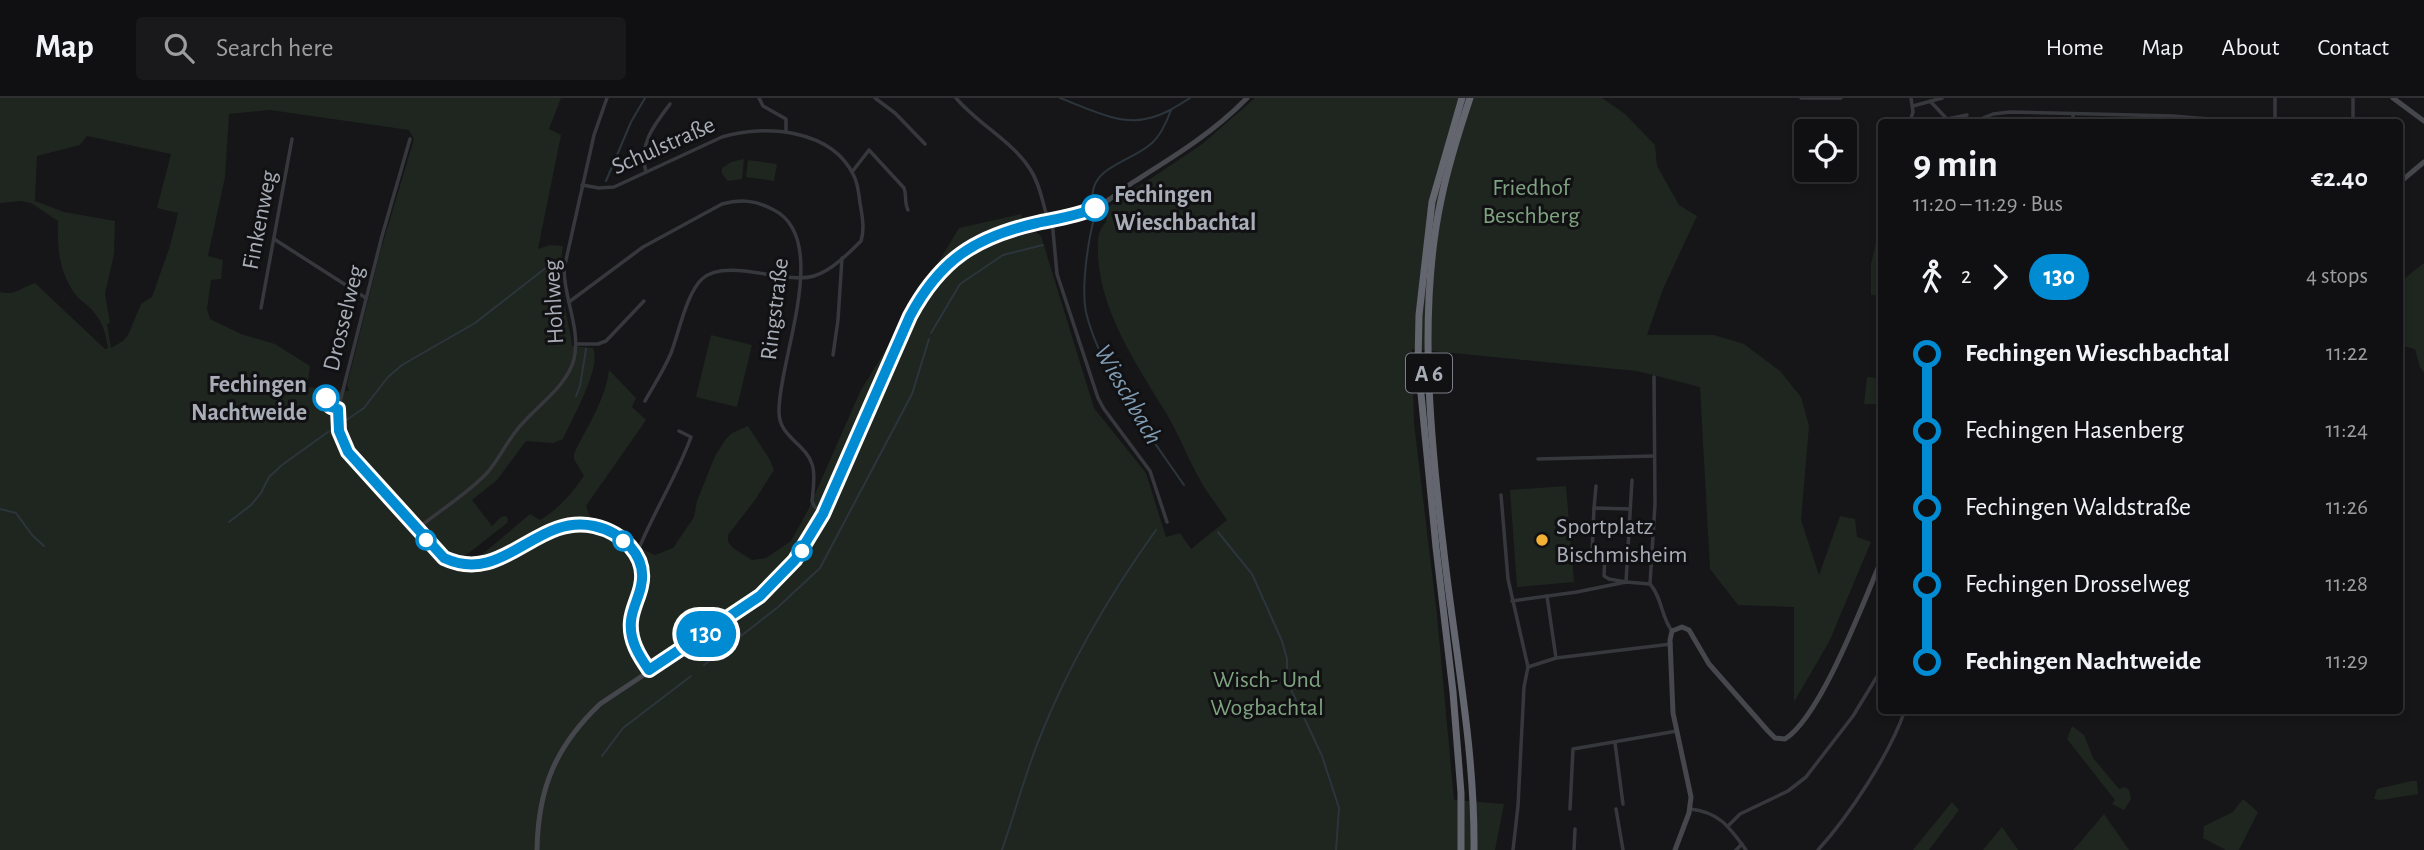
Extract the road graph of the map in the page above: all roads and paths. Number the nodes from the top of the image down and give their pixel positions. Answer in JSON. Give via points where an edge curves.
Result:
{"nodes":[{"id":1,"x":607,"y":98,"type":"edge"},
{"id":2,"x":759,"y":98,"type":"edge"},
{"id":3,"x":875,"y":98,"type":"edge"},
{"id":4,"x":956,"y":98,"type":"edge"},
{"id":5,"x":1470,"y":98,"type":"edge"},
{"id":6,"x":1801,"y":98,"type":"edge"},
{"id":7,"x":1841,"y":98,"type":"edge"},
{"id":8,"x":1911,"y":98,"type":"edge"},
{"id":9,"x":1942,"y":98,"type":"edge"},
{"id":10,"x":2275,"y":98,"type":"edge"},
{"id":11,"x":2353,"y":98,"type":"edge"},
{"id":12,"x":2393,"y":98,"type":"edge"},
{"id":13,"x":1246,"y":99,"type":"edge"},
{"id":14,"x":1930,"y":102,"type":"junction"},
{"id":15,"x":670,"y":104,"type":"dead end"},
{"id":16,"x":1463,"y":104,"type":"edge"},
{"id":17,"x":1913,"y":106,"type":"junction"},
{"id":18,"x":1967,"y":115,"type":"dead end"},
{"id":19,"x":2073,"y":115,"type":"junction"},
{"id":20,"x":2124,"y":116,"type":"junction"},
{"id":21,"x":2173,"y":116,"type":"joint"},
{"id":22,"x":1911,"y":119,"type":"edge"},
{"id":23,"x":1942,"y":119,"type":"edge"},
{"id":24,"x":1950,"y":119,"type":"edge"},
{"id":25,"x":1985,"y":119,"type":"edge"},
{"id":26,"x":2073,"y":119,"type":"edge"},
{"id":27,"x":2124,"y":119,"type":"edge"},
{"id":28,"x":2203,"y":119,"type":"edge"},
{"id":29,"x":2275,"y":119,"type":"edge"},
{"id":30,"x":2353,"y":119,"type":"edge"},
{"id":31,"x":2424,"y":121,"type":"edge"},
{"id":32,"x":786,"y":131,"type":"junction"},
{"id":33,"x":292,"y":139,"type":"dead end"},
{"id":34,"x":410,"y":139,"type":"dead end"},
{"id":35,"x":874,"y":143,"type":"dead end"},
{"id":36,"x":925,"y":144,"type":"dead end"},
{"id":37,"x":869,"y":149,"type":"junction"},
{"id":38,"x":2424,"y":162,"type":"edge"},
{"id":39,"x":646,"y":172,"type":"junction"},
{"id":40,"x":852,"y":172,"type":"junction"},
{"id":41,"x":2403,"y":180,"type":"edge"},
{"id":42,"x":582,"y":185,"type":"junction"},
{"id":43,"x":908,"y":210,"type":"dead end"},
{"id":44,"x":1050,"y":220,"type":"junction"},
{"id":45,"x":274,"y":239,"type":"junction"},
{"id":46,"x":842,"y":258,"type":"junction"},
{"id":47,"x":800,"y":277,"type":"junction"},
{"id":48,"x":366,"y":298,"type":"junction"},
{"id":49,"x":644,"y":301,"type":"dead end"},
{"id":50,"x":569,"y":302,"type":"junction"},
{"id":51,"x":261,"y":308,"type":"dead end"},
{"id":52,"x":576,"y":344,"type":"junction"},
{"id":53,"x":833,"y":355,"type":"dead end"},
{"id":54,"x":1654,"y":377,"type":"dead end"},
{"id":55,"x":645,"y":401,"type":"dead end"},
{"id":56,"x":679,"y":431,"type":"dead end"},
{"id":57,"x":1654,"y":456,"type":"junction"},
{"id":58,"x":1538,"y":459,"type":"dead end"},
{"id":59,"x":1632,"y":480,"type":"dead end"},
{"id":60,"x":1596,"y":486,"type":"dead end"},
{"id":61,"x":1501,"y":495,"type":"dead end"},
{"id":62,"x":1594,"y":508,"type":"junction"},
{"id":63,"x":1630,"y":509,"type":"junction"},
{"id":64,"x":823,"y":514,"type":"junction"},
{"id":65,"x":1167,"y":522,"type":"dead end"},
{"id":66,"x":416,"y":530,"type":"junction"},
{"id":67,"x":637,"y":554,"type":"junction"},
{"id":68,"x":1605,"y":554,"type":"junction"},
{"id":69,"x":1628,"y":554,"type":"junction"},
{"id":70,"x":1878,"y":568,"type":"edge"},
{"id":71,"x":1626,"y":582,"type":"junction"},
{"id":72,"x":1650,"y":584,"type":"junction"},
{"id":73,"x":1547,"y":596,"type":"junction"},
{"id":74,"x":1512,"y":601,"type":"junction"},
{"id":75,"x":1672,"y":631,"type":"junction"},
{"id":76,"x":1671,"y":644,"type":"junction"},
{"id":77,"x":1556,"y":658,"type":"junction"},
{"id":78,"x":1528,"y":667,"type":"junction"},
{"id":79,"x":649,"y":670,"type":"junction"},
{"id":80,"x":1878,"y":675,"type":"edge"},
{"id":81,"x":1903,"y":714,"type":"edge"},
{"id":82,"x":1677,"y":731,"type":"junction"},
{"id":83,"x":1615,"y":743,"type":"junction"},
{"id":84,"x":1623,"y":804,"type":"dead end"},
{"id":85,"x":1616,"y":808,"type":"dead end"},
{"id":86,"x":1570,"y":809,"type":"dead end"},
{"id":87,"x":1690,"y":809,"type":"junction"},
{"id":88,"x":1729,"y":825,"type":"junction"},
{"id":89,"x":1575,"y":829,"type":"dead end"},
{"id":90,"x":1742,"y":844,"type":"junction"},
{"id":91,"x":537,"y":850,"type":"edge"},
{"id":92,"x":1461,"y":850,"type":"edge"},
{"id":93,"x":1474,"y":850,"type":"edge"},
{"id":94,"x":1513,"y":850,"type":"edge"},
{"id":95,"x":1574,"y":850,"type":"edge"},
{"id":96,"x":1623,"y":850,"type":"edge"},
{"id":97,"x":1675,"y":850,"type":"edge"},
{"id":98,"x":1736,"y":850,"type":"edge"},
{"id":99,"x":1746,"y":850,"type":"edge"},
{"id":100,"x":1818,"y":850,"type":"edge"}],
"edges":[{"from":1,"to":42,"type":"street","name":"Hohlweg"},
{"from":2,"to":32,"type":"street","via":[[762,106],[786,119]]},
{"from":3,"to":36,"type":"street"},
{"from":4,"to":44,"type":"street","via":[[1026,163]]},
{"from":5,"to":16,"type":"highway","number":"A 6"},
{"from":6,"to":7,"type":"street"},
{"from":8,"to":17,"type":"street"},
{"from":9,"to":14,"type":"street"},
{"from":10,"to":29,"type":"street"},
{"from":11,"to":30,"type":"street"},
{"from":12,"to":31,"type":"main road"},
{"from":13,"to":44,"type":"main road","via":[[1191,146],[1107,202]]},
{"from":14,"to":17,"type":"street"},
{"from":14,"to":23,"type":"street"},
{"from":15,"to":39,"type":"street","via":[[644,146]]},
{"from":16,"to":92,"type":"highway","number":"A 6","via":[[1432,202],[1418,363],[1461,793]]},
{"from":16,"to":93,"type":"highway","number":"A 6","via":[[1441,202],[1429,316],[1431,422],[1471,767]]},
{"from":17,"to":22,"type":"street"},
{"from":18,"to":24,"type":"street"},
{"from":19,"to":20,"type":"street"},
{"from":19,"to":25,"type":"street","via":[[2010,112]]},
{"from":19,"to":26,"type":"street"},
{"from":20,"to":21,"type":"street"},
{"from":20,"to":27,"type":"street"},
{"from":21,"to":28,"type":"street"},
{"from":32,"to":39,"type":"street","name":"Schulstraße","via":[[737,132]]},
{"from":32,"to":40,"type":"street","name":"Schulstraße","via":[[831,150]]},
{"from":33,"to":45,"type":"street","name":"Finkenweg"},
{"from":34,"to":48,"type":"street","name":"Drosselweg"},
{"from":35,"to":37,"type":"street"},
{"from":37,"to":40,"type":"street"},
{"from":37,"to":43,"type":"street","via":[[904,188]]},
{"from":38,"to":41,"type":"main road"},
{"from":39,"to":42,"type":"street","name":"Schulstraße","via":[[607,188]]},
{"from":40,"to":46,"type":"street","via":[[863,235]]},
{"from":42,"to":50,"type":"street","name":"Hohlweg","via":[[564,269]]},
{"from":44,"to":64,"type":"main road","via":[[983,239],[953,258],[933,279],[910,316]]},
{"from":44,"to":65,"type":"street","via":[[1057,274],[1098,398],[1150,471]]},
{"from":45,"to":48,"type":"street"},
{"from":45,"to":51,"type":"street","name":"Finkenweg"},
{"from":46,"to":47,"type":"street","via":[[813,277]]},
{"from":46,"to":53,"type":"street"},
{"from":47,"to":50,"type":"street","name":"Ringstraße","via":[[801,253],[795,232],[783,216],[764,205],[736,200],[650,243]]},
{"from":47,"to":55,"type":"street","via":[[734,270],[703,278]]},
{"from":47,"to":64,"type":"street","name":"Ringstraße","via":[[779,420],[811,461],[812,501]]},
{"from":48,"to":66,"type":"street","name":"Drosselweg","via":[[338,409],[339,431],[358,464]]},
{"from":49,"to":52,"type":"street","via":[[606,341]]},
{"from":50,"to":52,"type":"street","name":"Hohlweg"},
{"from":52,"to":66,"type":"street","name":"Hohlweg","via":[[564,379],[514,432],[495,464]]},
{"from":54,"to":57,"type":"street"},
{"from":56,"to":67,"type":"street","via":[[691,437]]},
{"from":57,"to":58,"type":"street"},
{"from":57,"to":72,"type":"street"},
{"from":59,"to":63,"type":"street"},
{"from":60,"to":62,"type":"street"},
{"from":61,"to":74,"type":"street"},
{"from":62,"to":63,"type":"street"},
{"from":62,"to":68,"type":"street","via":[[1591,553]]},
{"from":63,"to":69,"type":"street"},
{"from":64,"to":79,"type":"main road","via":[[795,560],[760,596]]},
{"from":66,"to":67,"type":"street","name":"Drosselweg","via":[[444,558],[462,564],[498,560],[559,527],[587,524],[606,529]]},
{"from":67,"to":79,"type":"street","via":[[642,578],[631,632]]},
{"from":68,"to":69,"type":"street"},
{"from":68,"to":71,"type":"street","via":[[1604,576]]},
{"from":69,"to":71,"type":"street"},
{"from":70,"to":75,"type":"main road","via":[[1823,688],[1803,721],[1782,740],[1772,735],[1713,668],[1689,630]]},
{"from":71,"to":72,"type":"street"},
{"from":71,"to":73,"type":"street"},
{"from":72,"to":75,"type":"street"},
{"from":73,"to":74,"type":"street"},
{"from":73,"to":77,"type":"street"},
{"from":74,"to":78,"type":"street"},
{"from":75,"to":76,"type":"main road"},
{"from":76,"to":77,"type":"street"},
{"from":76,"to":82,"type":"main road"},
{"from":77,"to":78,"type":"street"},
{"from":78,"to":94,"type":"street"},
{"from":79,"to":91,"type":"main road","via":[[600,705],[568,740],[542,797]]},
{"from":80,"to":88,"type":"street","via":[[1806,777]]},
{"from":81,"to":100,"type":"street","via":[[1858,798]]},
{"from":82,"to":83,"type":"street"},
{"from":82,"to":87,"type":"main road"},
{"from":83,"to":84,"type":"street"},
{"from":83,"to":86,"type":"street","via":[[1573,749]]},
{"from":85,"to":96,"type":"street"},
{"from":87,"to":88,"type":"street"},
{"from":87,"to":97,"type":"main road"},
{"from":88,"to":90,"type":"street"},
{"from":89,"to":95,"type":"street"},
{"from":90,"to":98,"type":"street"},
{"from":90,"to":99,"type":"street"}]}
